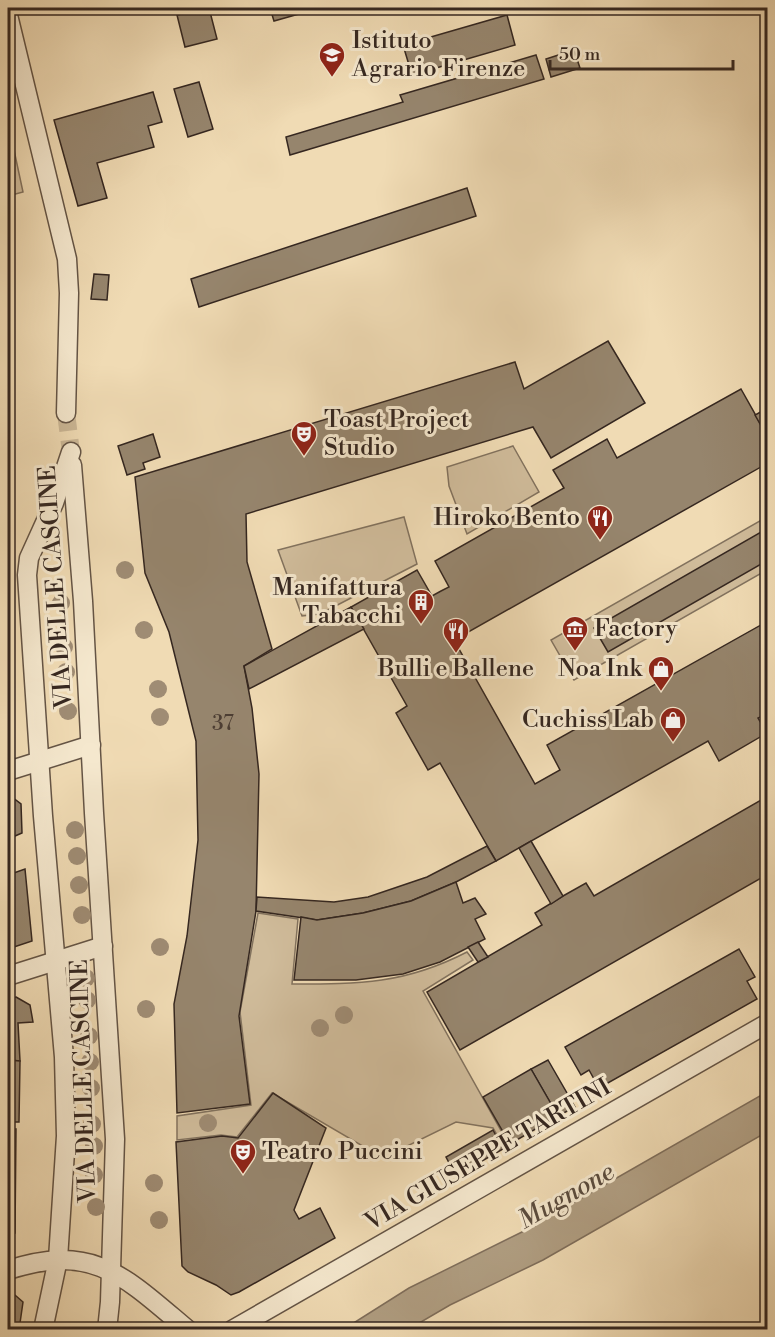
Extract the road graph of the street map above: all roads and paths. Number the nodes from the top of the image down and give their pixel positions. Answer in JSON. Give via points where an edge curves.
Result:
{"nodes":[{"id":1,"x":8,"y":15,"type":"edge"},
{"id":2,"x":66,"y":413,"type":"tunnel mouth"},
{"id":3,"x":91,"y":745,"type":"junction"},
{"id":4,"x":40,"y":761,"type":"junction"},
{"id":5,"x":8,"y":771,"type":"edge"},
{"id":6,"x":103,"y":946,"type":"junction"},
{"id":7,"x":56,"y":961,"type":"junction"},
{"id":8,"x":8,"y":976,"type":"edge"},
{"id":9,"x":768,"y":1023,"type":"edge"},
{"id":10,"x":58,"y":1259,"type":"junction"},
{"id":11,"x":8,"y":1270,"type":"edge"},
{"id":12,"x":110,"y":1271,"type":"junction"},
{"id":13,"x":43,"y":1329,"type":"edge"},
{"id":14,"x":107,"y":1329,"type":"edge"},
{"id":15,"x":188,"y":1329,"type":"edge"},
{"id":16,"x":232,"y":1329,"type":"edge"}],
"edges":[{"from":1,"to":2,"type":"street","via":[[67,259]]},
{"from":3,"to":4,"type":"street"},
{"from":3,"to":4,"type":"street","name":"VIA DELLE CASCINE","via":[[71,452],[28,564]]},
{"from":3,"to":6,"type":"street","name":"VIA DELLE CASCINE"},
{"from":4,"to":5,"type":"street"},
{"from":4,"to":7,"type":"street","name":"VIA DELLE CASCINE"},
{"from":6,"to":7,"type":"street"},
{"from":6,"to":12,"type":"street","name":"VIA DELLE CASCINE","via":[[115,1138]]},
{"from":7,"to":8,"type":"street"},
{"from":7,"to":10,"type":"street","name":"VIA DELLE CASCINE","via":[[66,1136]]},
{"from":9,"to":16,"type":"street","name":"VIA GIUSEPPE TARTINI"},
{"from":10,"to":11,"type":"street"},
{"from":10,"to":12,"type":"street","via":[[92,1263]]},
{"from":10,"to":13,"type":"street","name":"VIA DELLE CASCINE"},
{"from":12,"to":14,"type":"street","name":"VIA DELLE CASCINE"},
{"from":12,"to":15,"type":"street"}]}
